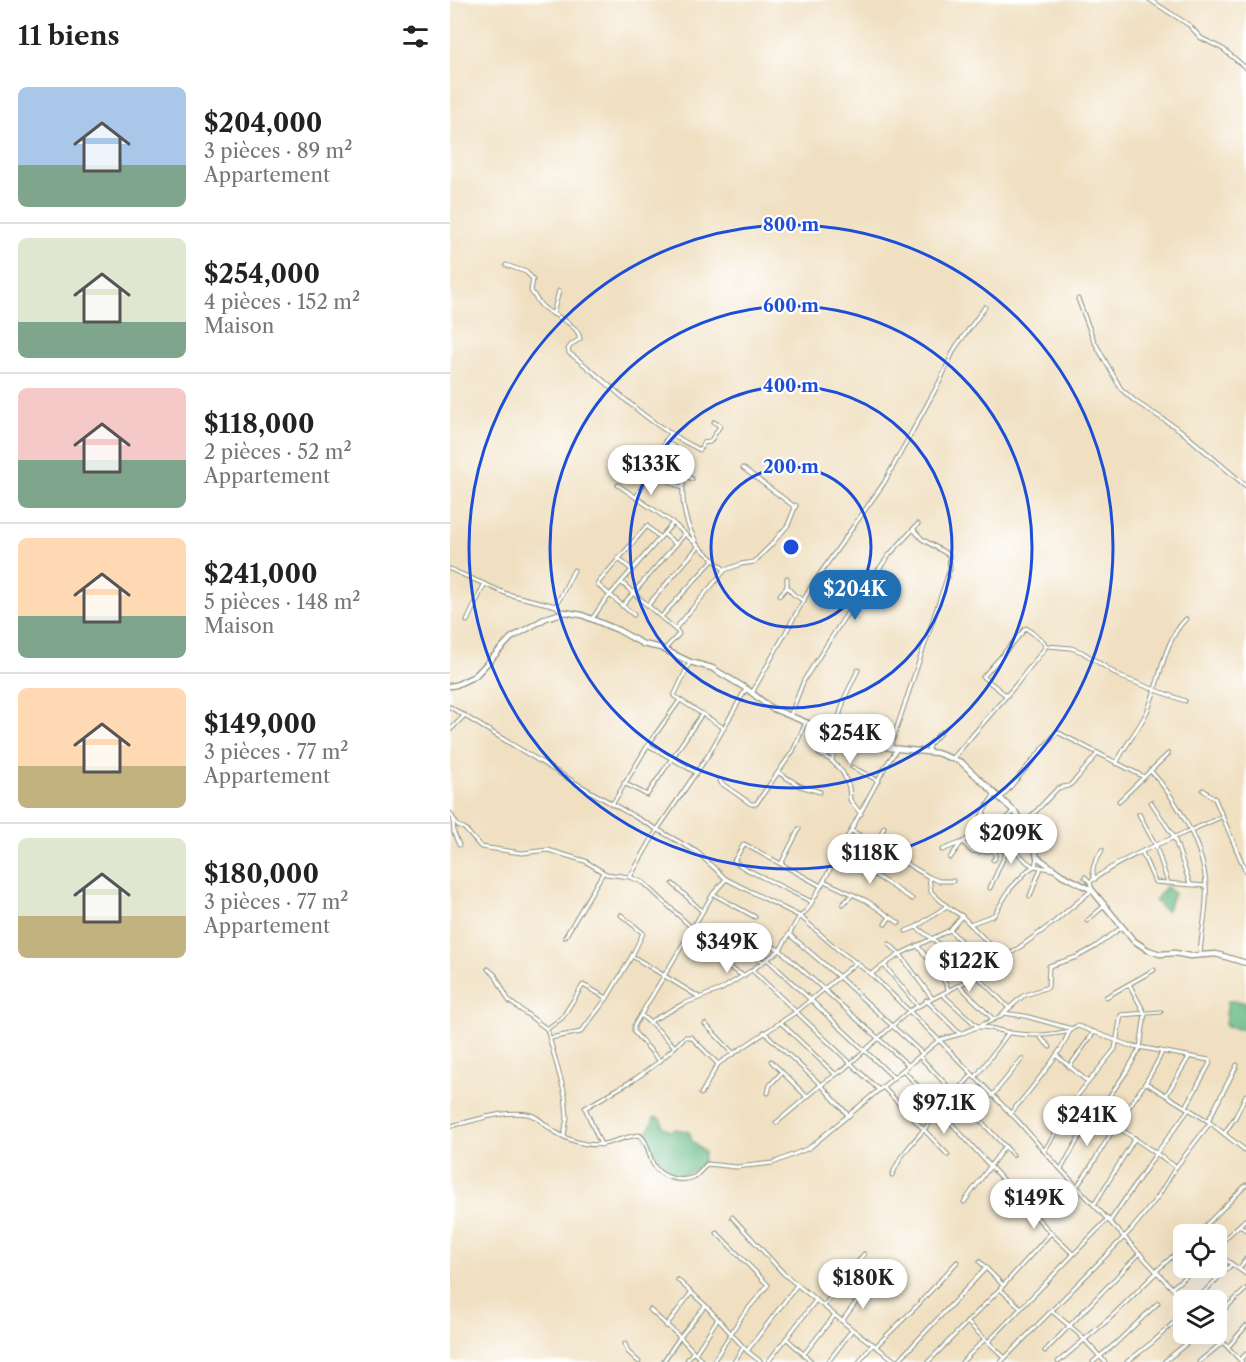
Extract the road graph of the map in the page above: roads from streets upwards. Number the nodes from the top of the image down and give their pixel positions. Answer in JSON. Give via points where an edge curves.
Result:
{"nodes":[{"id":1,"x":1150,"y":0,"type":"edge"},
{"id":2,"x":1246,"y":68,"type":"edge"},
{"id":3,"x":506,"y":265,"type":"dead end"},
{"id":4,"x":559,"y":291,"type":"dead end"},
{"id":5,"x":1078,"y":299,"type":"dead end"},
{"id":6,"x":985,"y":307,"type":"dead end"},
{"id":7,"x":553,"y":314,"type":"junction"},
{"id":8,"x":714,"y":422,"type":"dead end"},
{"id":9,"x":670,"y":433,"type":"junction"},
{"id":10,"x":665,"y":441,"type":"junction"},
{"id":11,"x":657,"y":458,"type":"junction"},
{"id":12,"x":686,"y":464,"type":"dead end"},
{"id":13,"x":743,"y":468,"type":"dead end"},
{"id":14,"x":650,"y":472,"type":"junction"},
{"id":15,"x":684,"y":473,"type":"junction"},
{"id":16,"x":692,"y":479,"type":"dead end"},
{"id":17,"x":618,"y":485,"type":"dead end"},
{"id":18,"x":1246,"y":486,"type":"edge"},
{"id":19,"x":682,"y":488,"type":"junction"},
{"id":20,"x":636,"y":498,"type":"junction"},
{"id":21,"x":673,"y":523,"type":"junction"},
{"id":22,"x":918,"y":524,"type":"dead end"},
{"id":23,"x":913,"y":529,"type":"junction"},
{"id":24,"x":664,"y":534,"type":"junction"},
{"id":25,"x":685,"y":534,"type":"junction"},
{"id":26,"x":660,"y":538,"type":"junction"},
{"id":27,"x":677,"y":545,"type":"junction"},
{"id":28,"x":698,"y":545,"type":"junction"},
{"id":29,"x":618,"y":558,"type":"junction"},
{"id":30,"x":714,"y":559,"type":"junction"},
{"id":31,"x":450,"y":569,"type":"edge"},
{"id":32,"x":573,"y":570,"type":"dead end"},
{"id":33,"x":632,"y":570,"type":"junction"},
{"id":34,"x":725,"y":570,"type":"junction"},
{"id":35,"x":787,"y":578,"type":"dead end"},
{"id":36,"x":621,"y":582,"type":"junction"},
{"id":37,"x":484,"y":584,"type":"junction"},
{"id":38,"x":786,"y":587,"type":"junction"},
{"id":39,"x":634,"y":594,"type":"junction"},
{"id":40,"x":611,"y":595,"type":"junction"},
{"id":41,"x":780,"y":595,"type":"dead end"},
{"id":42,"x":804,"y":600,"type":"junction"},
{"id":43,"x":648,"y":604,"type":"junction"},
{"id":44,"x":556,"y":606,"type":"junction"},
{"id":45,"x":622,"y":606,"type":"junction"},
{"id":46,"x":563,"y":612,"type":"junction"},
{"id":47,"x":633,"y":615,"type":"dead end"},
{"id":48,"x":661,"y":617,"type":"junction"},
{"id":49,"x":592,"y":619,"type":"junction"},
{"id":50,"x":1186,"y":619,"type":"dead end"},
{"id":51,"x":467,"y":621,"type":"dead end"},
{"id":52,"x":675,"y":629,"type":"junction"},
{"id":53,"x":1046,"y":645,"type":"junction"},
{"id":54,"x":664,"y":650,"type":"junction"},
{"id":55,"x":690,"y":662,"type":"junction"},
{"id":56,"x":858,"y":670,"type":"dead end"},
{"id":57,"x":450,"y":686,"type":"edge"},
{"id":58,"x":747,"y":688,"type":"junction"},
{"id":59,"x":1155,"y":692,"type":"junction"},
{"id":60,"x":752,"y":693,"type":"junction"},
{"id":61,"x":1007,"y":696,"type":"junction"},
{"id":62,"x":680,"y":700,"type":"junction"},
{"id":63,"x":1185,"y":701,"type":"dead end"},
{"id":64,"x":450,"y":707,"type":"edge"},
{"id":65,"x":702,"y":714,"type":"junction"},
{"id":66,"x":465,"y":715,"type":"junction"},
{"id":67,"x":790,"y":716,"type":"junction"},
{"id":68,"x":806,"y":722,"type":"junction"},
{"id":69,"x":815,"y":726,"type":"junction"},
{"id":70,"x":724,"y":728,"type":"junction"},
{"id":71,"x":450,"y":730,"type":"edge"},
{"id":72,"x":835,"y":730,"type":"junction"},
{"id":73,"x":940,"y":732,"type":"dead end"},
{"id":74,"x":648,"y":744,"type":"junction"},
{"id":75,"x":891,"y":748,"type":"junction"},
{"id":76,"x":897,"y":749,"type":"junction"},
{"id":77,"x":928,"y":751,"type":"junction"},
{"id":78,"x":1098,"y":753,"type":"junction"},
{"id":79,"x":819,"y":754,"type":"dead end"},
{"id":80,"x":1168,"y":754,"type":"dead end"},
{"id":81,"x":672,"y":758,"type":"junction"},
{"id":82,"x":953,"y":758,"type":"junction"},
{"id":83,"x":832,"y":761,"type":"junction"},
{"id":84,"x":1116,"y":764,"type":"junction"},
{"id":85,"x":852,"y":767,"type":"dead end"},
{"id":86,"x":1150,"y":770,"type":"junction"},
{"id":87,"x":697,"y":773,"type":"junction"},
{"id":88,"x":779,"y":773,"type":"junction"},
{"id":89,"x":1144,"y":777,"type":"junction"},
{"id":90,"x":720,"y":780,"type":"dead end"},
{"id":91,"x":879,"y":781,"type":"junction"},
{"id":92,"x":624,"y":783,"type":"junction"},
{"id":93,"x":1203,"y":790,"type":"dead end"},
{"id":94,"x":820,"y":792,"type":"dead end"},
{"id":95,"x":995,"y":794,"type":"junction"},
{"id":96,"x":1000,"y":799,"type":"junction"},
{"id":97,"x":1119,"y":801,"type":"dead end"},
{"id":98,"x":1151,"y":802,"type":"dead end"},
{"id":99,"x":612,"y":804,"type":"junction"},
{"id":100,"x":1014,"y":811,"type":"junction"},
{"id":101,"x":450,"y":813,"type":"edge"},
{"id":102,"x":983,"y":813,"type":"junction"},
{"id":103,"x":861,"y":814,"type":"junction"},
{"id":104,"x":1139,"y":814,"type":"dead end"},
{"id":105,"x":1223,"y":816,"type":"junction"},
{"id":106,"x":453,"y":818,"type":"junction"},
{"id":107,"x":989,"y":821,"type":"dead end"},
{"id":108,"x":1021,"y":825,"type":"junction"},
{"id":109,"x":884,"y":827,"type":"dead end"},
{"id":110,"x":1014,"y":828,"type":"dead end"},
{"id":111,"x":799,"y":829,"type":"dead end"},
{"id":112,"x":657,"y":830,"type":"junction"},
{"id":113,"x":1189,"y":830,"type":"junction"},
{"id":114,"x":852,"y":831,"type":"junction"},
{"id":115,"x":452,"y":832,"type":"edge"},
{"id":116,"x":995,"y":832,"type":"junction"},
{"id":117,"x":977,"y":833,"type":"junction"},
{"id":118,"x":1026,"y":834,"type":"junction"},
{"id":119,"x":1174,"y":837,"type":"junction"},
{"id":120,"x":979,"y":841,"type":"junction"},
{"id":121,"x":963,"y":843,"type":"junction"},
{"id":122,"x":459,"y":845,"type":"dead end"},
{"id":123,"x":876,"y":845,"type":"junction"},
{"id":124,"x":1156,"y":846,"type":"junction"},
{"id":125,"x":1010,"y":848,"type":"junction"},
{"id":126,"x":1102,"y":849,"type":"dead end"},
{"id":127,"x":942,"y":850,"type":"dead end"},
{"id":128,"x":995,"y":850,"type":"junction"},
{"id":129,"x":983,"y":851,"type":"junction"},
{"id":130,"x":1142,"y":852,"type":"junction"},
{"id":131,"x":837,"y":856,"type":"junction"},
{"id":132,"x":950,"y":858,"type":"dead end"},
{"id":133,"x":1037,"y":858,"type":"junction"},
{"id":134,"x":993,"y":860,"type":"dead end"},
{"id":135,"x":782,"y":864,"type":"junction"},
{"id":136,"x":1034,"y":866,"type":"junction"},
{"id":137,"x":1041,"y":868,"type":"junction"},
{"id":138,"x":1056,"y":870,"type":"junction"},
{"id":139,"x":1246,"y":872,"type":"edge"},
{"id":140,"x":603,"y":873,"type":"junction"},
{"id":141,"x":630,"y":877,"type":"junction"},
{"id":142,"x":930,"y":877,"type":"junction"},
{"id":143,"x":1085,"y":877,"type":"dead end"},
{"id":144,"x":726,"y":879,"type":"junction"},
{"id":145,"x":1095,"y":879,"type":"junction"},
{"id":146,"x":824,"y":881,"type":"junction"},
{"id":147,"x":954,"y":881,"type":"dead end"},
{"id":148,"x":1090,"y":882,"type":"junction"},
{"id":149,"x":1168,"y":883,"type":"junction"},
{"id":150,"x":672,"y":884,"type":"dead end"},
{"id":151,"x":1190,"y":884,"type":"junction"},
{"id":152,"x":1206,"y":885,"type":"junction"},
{"id":153,"x":821,"y":886,"type":"junction"},
{"id":154,"x":990,"y":888,"type":"dead end"},
{"id":155,"x":1092,"y":890,"type":"junction"},
{"id":156,"x":713,"y":894,"type":"junction"},
{"id":157,"x":852,"y":895,"type":"junction"},
{"id":158,"x":1030,"y":896,"type":"dead end"},
{"id":159,"x":912,"y":899,"type":"dead end"},
{"id":160,"x":812,"y":902,"type":"junction"},
{"id":161,"x":843,"y":904,"type":"dead end"},
{"id":162,"x":947,"y":906,"type":"junction"},
{"id":163,"x":1105,"y":906,"type":"junction"},
{"id":164,"x":702,"y":911,"type":"junction"},
{"id":165,"x":621,"y":915,"type":"dead end"},
{"id":166,"x":962,"y":916,"type":"junction"},
{"id":167,"x":755,"y":917,"type":"dead end"},
{"id":168,"x":801,"y":917,"type":"junction"},
{"id":169,"x":890,"y":917,"type":"junction"},
{"id":170,"x":1087,"y":921,"type":"dead end"},
{"id":171,"x":899,"y":923,"type":"dead end"},
{"id":172,"x":885,"y":924,"type":"dead end"},
{"id":173,"x":970,"y":924,"type":"junction"},
{"id":174,"x":916,"y":927,"type":"junction"},
{"id":175,"x":1122,"y":927,"type":"junction"},
{"id":176,"x":692,"y":928,"type":"junction"},
{"id":177,"x":950,"y":930,"type":"junction"},
{"id":178,"x":906,"y":931,"type":"dead end"},
{"id":179,"x":746,"y":933,"type":"dead end"},
{"id":180,"x":790,"y":935,"type":"junction"},
{"id":181,"x":565,"y":937,"type":"dead end"},
{"id":182,"x":931,"y":938,"type":"junction"},
{"id":183,"x":889,"y":944,"type":"dead end"},
{"id":184,"x":917,"y":945,"type":"junction"},
{"id":185,"x":780,"y":950,"type":"junction"},
{"id":186,"x":701,"y":952,"type":"dead end"},
{"id":187,"x":900,"y":954,"type":"junction"},
{"id":188,"x":1200,"y":955,"type":"junction"},
{"id":189,"x":632,"y":956,"type":"junction"},
{"id":190,"x":767,"y":959,"type":"junction"},
{"id":191,"x":1004,"y":959,"type":"junction"},
{"id":192,"x":762,"y":961,"type":"junction"},
{"id":193,"x":857,"y":962,"type":"junction"},
{"id":194,"x":1246,"y":962,"type":"edge"},
{"id":195,"x":884,"y":965,"type":"junction"},
{"id":196,"x":488,"y":969,"type":"dead end"},
{"id":197,"x":753,"y":970,"type":"junction"},
{"id":198,"x":988,"y":970,"type":"junction"},
{"id":199,"x":1154,"y":970,"type":"dead end"},
{"id":200,"x":872,"y":975,"type":"junction"},
{"id":201,"x":744,"y":976,"type":"junction"},
{"id":202,"x":977,"y":976,"type":"junction"},
{"id":203,"x":663,"y":977,"type":"junction"},
{"id":204,"x":839,"y":977,"type":"junction"},
{"id":205,"x":968,"y":982,"type":"junction"},
{"id":206,"x":1129,"y":984,"type":"junction"},
{"id":207,"x":960,"y":986,"type":"junction"},
{"id":208,"x":824,"y":989,"type":"junction"},
{"id":209,"x":949,"y":991,"type":"junction"},
{"id":210,"x":942,"y":994,"type":"junction"},
{"id":211,"x":1106,"y":997,"type":"dead end"},
{"id":212,"x":607,"y":998,"type":"junction"},
{"id":213,"x":699,"y":998,"type":"junction"},
{"id":214,"x":932,"y":998,"type":"junction"},
{"id":215,"x":926,"y":1000,"type":"junction"},
{"id":216,"x":811,"y":1001,"type":"junction"},
{"id":217,"x":917,"y":1005,"type":"junction"},
{"id":218,"x":1009,"y":1008,"type":"junction"},
{"id":219,"x":909,"y":1011,"type":"junction"},
{"id":220,"x":796,"y":1012,"type":"junction"},
{"id":221,"x":1161,"y":1012,"type":"dead end"},
{"id":222,"x":1002,"y":1013,"type":"junction"},
{"id":223,"x":1145,"y":1014,"type":"junction"},
{"id":224,"x":641,"y":1016,"type":"junction"},
{"id":225,"x":993,"y":1019,"type":"junction"},
{"id":226,"x":650,"y":1022,"type":"junction"},
{"id":227,"x":780,"y":1022,"type":"junction"},
{"id":228,"x":705,"y":1024,"type":"dead end"},
{"id":229,"x":892,"y":1025,"type":"junction"},
{"id":230,"x":978,"y":1027,"type":"junction"},
{"id":231,"x":547,"y":1029,"type":"junction"},
{"id":232,"x":1071,"y":1030,"type":"junction"},
{"id":233,"x":764,"y":1032,"type":"junction"},
{"id":234,"x":1009,"y":1032,"type":"junction"},
{"id":235,"x":1094,"y":1032,"type":"junction"},
{"id":236,"x":960,"y":1034,"type":"junction"},
{"id":237,"x":1041,"y":1036,"type":"junction"},
{"id":238,"x":879,"y":1037,"type":"junction"},
{"id":239,"x":550,"y":1038,"type":"junction"},
{"id":240,"x":939,"y":1040,"type":"junction"},
{"id":241,"x":1117,"y":1041,"type":"junction"},
{"id":242,"x":674,"y":1046,"type":"junction"},
{"id":243,"x":1050,"y":1047,"type":"dead end"},
{"id":244,"x":1140,"y":1048,"type":"junction"},
{"id":245,"x":863,"y":1050,"type":"junction"},
{"id":246,"x":1162,"y":1052,"type":"junction"},
{"id":247,"x":733,"y":1053,"type":"junction"},
{"id":248,"x":1056,"y":1055,"type":"junction"},
{"id":249,"x":922,"y":1056,"type":"junction"},
{"id":250,"x":1189,"y":1057,"type":"junction"},
{"id":251,"x":1022,"y":1059,"type":"dead end"},
{"id":252,"x":660,"y":1061,"type":"junction"},
{"id":253,"x":771,"y":1061,"type":"dead end"},
{"id":254,"x":850,"y":1063,"type":"junction"},
{"id":255,"x":717,"y":1064,"type":"junction"},
{"id":256,"x":908,"y":1065,"type":"junction"},
{"id":257,"x":1237,"y":1065,"type":"dead end"},
{"id":258,"x":1070,"y":1067,"type":"junction"},
{"id":259,"x":903,"y":1070,"type":"junction"},
{"id":260,"x":782,"y":1072,"type":"junction"},
{"id":261,"x":836,"y":1074,"type":"junction"},
{"id":262,"x":893,"y":1077,"type":"junction"},
{"id":263,"x":973,"y":1077,"type":"junction"},
{"id":264,"x":1088,"y":1082,"type":"junction"},
{"id":265,"x":1146,"y":1083,"type":"junction"},
{"id":266,"x":821,"y":1085,"type":"junction"},
{"id":267,"x":881,"y":1088,"type":"junction"},
{"id":268,"x":768,"y":1093,"type":"dead end"},
{"id":269,"x":701,"y":1094,"type":"dead end"},
{"id":270,"x":955,"y":1094,"type":"junction"},
{"id":271,"x":1167,"y":1094,"type":"junction"},
{"id":272,"x":1246,"y":1095,"type":"edge"},
{"id":273,"x":992,"y":1096,"type":"junction"},
{"id":274,"x":807,"y":1097,"type":"junction"},
{"id":275,"x":1073,"y":1101,"type":"junction"},
{"id":276,"x":1188,"y":1108,"type":"junction"},
{"id":277,"x":941,"y":1112,"type":"junction"},
{"id":278,"x":1096,"y":1113,"type":"junction"},
{"id":279,"x":1010,"y":1114,"type":"junction"},
{"id":280,"x":849,"y":1116,"type":"junction"},
{"id":281,"x":1209,"y":1122,"type":"junction"},
{"id":282,"x":776,"y":1123,"type":"dead end"},
{"id":283,"x":450,"y":1126,"type":"edge"},
{"id":284,"x":1117,"y":1126,"type":"junction"},
{"id":285,"x":925,"y":1131,"type":"junction"},
{"id":286,"x":1224,"y":1134,"type":"junction"},
{"id":287,"x":564,"y":1136,"type":"junction"},
{"id":288,"x":1135,"y":1138,"type":"junction"},
{"id":289,"x":601,"y":1145,"type":"junction"},
{"id":290,"x":1005,"y":1146,"type":"junction"},
{"id":291,"x":1044,"y":1151,"type":"junction"},
{"id":292,"x":1246,"y":1151,"type":"edge"},
{"id":293,"x":1156,"y":1154,"type":"junction"},
{"id":294,"x":948,"y":1155,"type":"dead end"},
{"id":295,"x":1013,"y":1155,"type":"dead end"},
{"id":296,"x":990,"y":1166,"type":"junction"},
{"id":297,"x":1176,"y":1167,"type":"junction"},
{"id":298,"x":1060,"y":1169,"type":"junction"},
{"id":299,"x":892,"y":1174,"type":"dead end"},
{"id":300,"x":1246,"y":1185,"type":"edge"},
{"id":301,"x":1076,"y":1187,"type":"junction"},
{"id":302,"x":963,"y":1202,"type":"dead end"},
{"id":303,"x":1094,"y":1205,"type":"junction"},
{"id":304,"x":732,"y":1217,"type":"dead end"},
{"id":305,"x":1246,"y":1219,"type":"edge"},
{"id":306,"x":1109,"y":1220,"type":"junction"},
{"id":307,"x":1207,"y":1224,"type":"edge"},
{"id":308,"x":1240,"y":1226,"type":"junction"},
{"id":309,"x":1246,"y":1230,"type":"edge"},
{"id":310,"x":717,"y":1233,"type":"dead end"},
{"id":311,"x":1051,"y":1233,"type":"junction"},
{"id":312,"x":1124,"y":1236,"type":"junction"},
{"id":313,"x":1227,"y":1237,"type":"edge"},
{"id":314,"x":1140,"y":1252,"type":"junction"},
{"id":315,"x":864,"y":1254,"type":"dead end"},
{"id":316,"x":1073,"y":1254,"type":"junction"},
{"id":317,"x":1173,"y":1256,"type":"edge"},
{"id":318,"x":1246,"y":1259,"type":"edge"},
{"id":319,"x":1227,"y":1261,"type":"edge"},
{"id":320,"x":957,"y":1262,"type":"dead end"},
{"id":321,"x":980,"y":1262,"type":"dead end"},
{"id":322,"x":1232,"y":1264,"type":"junction"},
{"id":323,"x":985,"y":1269,"type":"junction"},
{"id":324,"x":1239,"y":1269,"type":"junction"},
{"id":325,"x":1156,"y":1271,"type":"junction"},
{"id":326,"x":1246,"y":1274,"type":"edge"},
{"id":327,"x":1184,"y":1278,"type":"edge"},
{"id":328,"x":678,"y":1280,"type":"dead end"},
{"id":329,"x":797,"y":1285,"type":"junction"},
{"id":330,"x":1003,"y":1285,"type":"junction"},
{"id":331,"x":868,"y":1286,"type":"dead end"},
{"id":332,"x":1172,"y":1288,"type":"joint"},
{"id":333,"x":1000,"y":1289,"type":"junction"},
{"id":334,"x":1246,"y":1289,"type":"edge"},
{"id":335,"x":1206,"y":1290,"type":"edge"},
{"id":336,"x":691,"y":1293,"type":"junction"},
{"id":337,"x":816,"y":1300,"type":"junction"},
{"id":338,"x":1158,"y":1303,"type":"dead end"},
{"id":339,"x":706,"y":1306,"type":"junction"},
{"id":340,"x":824,"y":1306,"type":"junction"},
{"id":341,"x":1227,"y":1307,"type":"edge"},
{"id":342,"x":1021,"y":1308,"type":"junction"},
{"id":343,"x":650,"y":1310,"type":"dead end"},
{"id":344,"x":1052,"y":1311,"type":"junction"},
{"id":345,"x":835,"y":1315,"type":"junction"},
{"id":346,"x":717,"y":1320,"type":"junction"},
{"id":347,"x":842,"y":1321,"type":"junction"},
{"id":348,"x":967,"y":1322,"type":"junction"},
{"id":349,"x":1173,"y":1323,"type":"edge"},
{"id":350,"x":666,"y":1326,"type":"junction"},
{"id":351,"x":1070,"y":1326,"type":"junction"},
{"id":352,"x":1246,"y":1326,"type":"edge"},
{"id":353,"x":852,"y":1329,"type":"junction"},
{"id":354,"x":730,"y":1334,"type":"junction"},
{"id":355,"x":680,"y":1337,"type":"junction"},
{"id":356,"x":786,"y":1338,"type":"junction"},
{"id":357,"x":1084,"y":1339,"type":"junction"},
{"id":358,"x":986,"y":1340,"type":"junction"},
{"id":359,"x":625,"y":1344,"type":"dead end"},
{"id":360,"x":1186,"y":1344,"type":"edge"},
{"id":361,"x":1221,"y":1344,"type":"edge"},
{"id":362,"x":1225,"y":1344,"type":"edge"},
{"id":363,"x":874,"y":1345,"type":"junction"},
{"id":364,"x":1228,"y":1347,"type":"junction"},
{"id":365,"x":745,"y":1350,"type":"junction"},
{"id":366,"x":1045,"y":1351,"type":"dead end"},
{"id":367,"x":694,"y":1353,"type":"junction"},
{"id":368,"x":804,"y":1354,"type":"junction"},
{"id":369,"x":1246,"y":1354,"type":"edge"},
{"id":370,"x":1099,"y":1357,"type":"junction"},
{"id":371,"x":1005,"y":1358,"type":"junction"},
{"id":372,"x":894,"y":1361,"type":"edge"},
{"id":373,"x":1239,"y":1361,"type":"edge"},
{"id":374,"x":639,"y":1362,"type":"edge"},
{"id":375,"x":663,"y":1362,"type":"edge"},
{"id":376,"x":686,"y":1362,"type":"edge"},
{"id":377,"x":703,"y":1362,"type":"edge"},
{"id":378,"x":713,"y":1362,"type":"edge"},
{"id":379,"x":734,"y":1362,"type":"edge"},
{"id":380,"x":761,"y":1362,"type":"edge"},
{"id":381,"x":768,"y":1362,"type":"edge"},
{"id":382,"x":812,"y":1362,"type":"edge"},
{"id":383,"x":828,"y":1362,"type":"edge"},
{"id":384,"x":860,"y":1362,"type":"edge"},
{"id":385,"x":928,"y":1362,"type":"edge"},
{"id":386,"x":962,"y":1362,"type":"edge"},
{"id":387,"x":1001,"y":1362,"type":"edge"},
{"id":388,"x":1059,"y":1362,"type":"edge"},
{"id":389,"x":1093,"y":1362,"type":"edge"},
{"id":390,"x":1105,"y":1362,"type":"edge"},
{"id":391,"x":1127,"y":1362,"type":"edge"},
{"id":392,"x":1164,"y":1362,"type":"edge"},
{"id":393,"x":1199,"y":1362,"type":"edge"}],
"edges":[{"from":1,"to":2,"type":"street"},
{"from":3,"to":7,"type":"street","via":[[533,279],[531,291]]},
{"from":4,"to":7,"type":"street"},
{"from":5,"to":18,"type":"street","via":[[1094,341],[1121,389],[1180,430]]},
{"from":6,"to":42,"type":"street","via":[[955,348],[884,483]]},
{"from":7,"to":9,"type":"street","via":[[580,337],[569,352]]},
{"from":8,"to":9,"type":"street","via":[[720,426],[700,450]]},
{"from":9,"to":10,"type":"street"},
{"from":10,"to":11,"type":"street"},
{"from":10,"to":12,"type":"street"},
{"from":11,"to":14,"type":"street"},
{"from":11,"to":15,"type":"street"},
{"from":13,"to":34,"type":"street","via":[[795,506],[788,525],[754,562]]},
{"from":14,"to":19,"type":"street"},
{"from":14,"to":20,"type":"street"},
{"from":15,"to":16,"type":"street"},
{"from":15,"to":19,"type":"street"},
{"from":17,"to":20,"type":"street"},
{"from":19,"to":28,"type":"street","via":[[690,531]]},
{"from":20,"to":21,"type":"street"},
{"from":21,"to":24,"type":"street"},
{"from":21,"to":25,"type":"street"},
{"from":22,"to":23,"type":"street"},
{"from":23,"to":67,"type":"street","via":[[853,604],[804,680]]},
{"from":23,"to":75,"type":"street","via":[[949,555],[950,569]]},
{"from":24,"to":26,"type":"street"},
{"from":24,"to":27,"type":"street"},
{"from":25,"to":27,"type":"street"},
{"from":25,"to":28,"type":"street"},
{"from":26,"to":29,"type":"street","via":[[647,526]]},
{"from":26,"to":33,"type":"street"},
{"from":27,"to":39,"type":"street"},
{"from":28,"to":30,"type":"street"},
{"from":28,"to":43,"type":"street"},
{"from":29,"to":33,"type":"street"},
{"from":29,"to":40,"type":"street","via":[[598,583]]},
{"from":30,"to":34,"type":"street"},
{"from":30,"to":48,"type":"street"},
{"from":31,"to":37,"type":"street"},
{"from":32,"to":44,"type":"street"},
{"from":33,"to":36,"type":"street"},
{"from":34,"to":52,"type":"street"},
{"from":35,"to":38,"type":"street"},
{"from":36,"to":39,"type":"street"},
{"from":36,"to":40,"type":"street"},
{"from":37,"to":44,"type":"street","via":[[514,597]]},
{"from":37,"to":51,"type":"street"},
{"from":38,"to":41,"type":"street"},
{"from":38,"to":42,"type":"street"},
{"from":39,"to":43,"type":"street"},
{"from":39,"to":45,"type":"street"},
{"from":40,"to":45,"type":"street"},
{"from":40,"to":49,"type":"street"},
{"from":42,"to":60,"type":"street"},
{"from":43,"to":48,"type":"street"},
{"from":44,"to":46,"type":"street"},
{"from":45,"to":47,"type":"street"},
{"from":46,"to":49,"type":"street"},
{"from":46,"to":57,"type":"street","via":[[511,638],[475,676]]},
{"from":48,"to":52,"type":"street"},
{"from":49,"to":54,"type":"street"},
{"from":50,"to":59,"type":"street","via":[[1173,634]]},
{"from":52,"to":54,"type":"street","via":[[679,634]]},
{"from":53,"to":59,"type":"street","via":[[1082,652],[1121,677]]},
{"from":53,"to":61,"type":"street"},
{"from":53,"to":61,"type":"street","via":[[1026,628],[983,677]]},
{"from":54,"to":55,"type":"street"},
{"from":55,"to":58,"type":"street","via":[[712,668]]},
{"from":55,"to":62,"type":"street","via":[[674,696]]},
{"from":56,"to":72,"type":"street"},
{"from":58,"to":60,"type":"street"},
{"from":58,"to":70,"type":"street"},
{"from":59,"to":63,"type":"street"},
{"from":59,"to":84,"type":"street"},
{"from":60,"to":67,"type":"street"},
{"from":61,"to":82,"type":"street"},
{"from":62,"to":65,"type":"street"},
{"from":62,"to":74,"type":"street"},
{"from":64,"to":66,"type":"street"},
{"from":65,"to":70,"type":"street"},
{"from":65,"to":81,"type":"street"},
{"from":66,"to":71,"type":"street"},
{"from":66,"to":99,"type":"street"},
{"from":67,"to":68,"type":"street"},
{"from":68,"to":69,"type":"street"},
{"from":68,"to":88,"type":"street"},
{"from":69,"to":72,"type":"street"},
{"from":69,"to":83,"type":"street","via":[[833,756]]},
{"from":70,"to":87,"type":"street"},
{"from":72,"to":75,"type":"street"},
{"from":73,"to":77,"type":"street"},
{"from":74,"to":81,"type":"street"},
{"from":74,"to":92,"type":"street"},
{"from":75,"to":76,"type":"street"},
{"from":76,"to":77,"type":"street"},
{"from":76,"to":91,"type":"street"},
{"from":77,"to":82,"type":"street"},
{"from":78,"to":84,"type":"street"},
{"from":78,"to":96,"type":"street","via":[[1058,732]]},
{"from":78,"to":108,"type":"street","via":[[1069,786],[1058,788]]},
{"from":79,"to":83,"type":"street"},
{"from":80,"to":86,"type":"street"},
{"from":81,"to":87,"type":"street"},
{"from":81,"to":92,"type":"street","via":[[647,795]]},
{"from":82,"to":95,"type":"street"},
{"from":83,"to":103,"type":"street","via":[[843,773],[850,800]]},
{"from":84,"to":89,"type":"street"},
{"from":85,"to":91,"type":"street"},
{"from":86,"to":89,"type":"street"},
{"from":86,"to":113,"type":"street","via":[[1163,784]]},
{"from":87,"to":112,"type":"street"},
{"from":88,"to":90,"type":"street","via":[[754,806]]},
{"from":88,"to":94,"type":"street"},
{"from":89,"to":97,"type":"street"},
{"from":91,"to":103,"type":"street"},
{"from":92,"to":99,"type":"street"},
{"from":93,"to":105,"type":"street","via":[[1215,799]]},
{"from":95,"to":96,"type":"street"},
{"from":95,"to":102,"type":"street"},
{"from":96,"to":100,"type":"street"},
{"from":98,"to":119,"type":"street"},
{"from":99,"to":112,"type":"street"},
{"from":100,"to":108,"type":"street"},
{"from":100,"to":116,"type":"street"},
{"from":101,"to":106,"type":"street"},
{"from":102,"to":107,"type":"street"},
{"from":102,"to":117,"type":"street"},
{"from":103,"to":114,"type":"street"},
{"from":104,"to":124,"type":"street"},
{"from":105,"to":113,"type":"street"},
{"from":105,"to":139,"type":"street"},
{"from":106,"to":115,"type":"street"},
{"from":106,"to":140,"type":"street","via":[[481,847],[522,853],[548,850],[585,861]]},
{"from":108,"to":110,"type":"street"},
{"from":108,"to":118,"type":"street"},
{"from":109,"to":123,"type":"street"},
{"from":111,"to":135,"type":"street"},
{"from":112,"to":141,"type":"street"},
{"from":112,"to":144,"type":"street","via":[[697,852]]},
{"from":113,"to":119,"type":"street"},
{"from":113,"to":152,"type":"street"},
{"from":114,"to":123,"type":"street"},
{"from":114,"to":131,"type":"street"},
{"from":115,"to":122,"type":"street"},
{"from":116,"to":120,"type":"street"},
{"from":116,"to":125,"type":"street"},
{"from":117,"to":120,"type":"street"},
{"from":117,"to":121,"type":"street"},
{"from":118,"to":125,"type":"street"},
{"from":118,"to":133,"type":"street"},
{"from":119,"to":124,"type":"street"},
{"from":119,"to":151,"type":"street"},
{"from":120,"to":129,"type":"street"},
{"from":121,"to":127,"type":"street"},
{"from":121,"to":129,"type":"street","via":[[971,851]]},
{"from":121,"to":132,"type":"street"},
{"from":123,"to":142,"type":"street"},
{"from":124,"to":130,"type":"street"},
{"from":124,"to":149,"type":"street"},
{"from":125,"to":128,"type":"street"},
{"from":125,"to":136,"type":"street"},
{"from":125,"to":154,"type":"street"},
{"from":126,"to":145,"type":"street","via":[[1092,867]]},
{"from":128,"to":129,"type":"street"},
{"from":128,"to":134,"type":"street"},
{"from":130,"to":145,"type":"street"},
{"from":130,"to":149,"type":"street","via":[[1153,881]]},
{"from":131,"to":146,"type":"street"},
{"from":131,"to":159,"type":"street"},
{"from":133,"to":136,"type":"street"},
{"from":133,"to":138,"type":"street"},
{"from":135,"to":153,"type":"street"},
{"from":135,"to":160,"type":"street","via":[[744,844],[734,861]]},
{"from":136,"to":137,"type":"street"},
{"from":136,"to":173,"type":"street","via":[[1006,894],[994,915]]},
{"from":137,"to":138,"type":"street"},
{"from":137,"to":158,"type":"street"},
{"from":138,"to":155,"type":"street"},
{"from":140,"to":141,"type":"street"},
{"from":140,"to":181,"type":"street"},
{"from":141,"to":176,"type":"street","via":[[644,883]]},
{"from":142,"to":147,"type":"street"},
{"from":142,"to":162,"type":"street","via":[[931,892]]},
{"from":143,"to":148,"type":"street"},
{"from":144,"to":156,"type":"street"},
{"from":144,"to":168,"type":"street"},
{"from":145,"to":148,"type":"street"},
{"from":146,"to":153,"type":"street"},
{"from":146,"to":157,"type":"street"},
{"from":148,"to":155,"type":"street"},
{"from":149,"to":151,"type":"street"},
{"from":150,"to":164,"type":"street"},
{"from":151,"to":152,"type":"street"},
{"from":152,"to":188,"type":"street"},
{"from":153,"to":160,"type":"street"},
{"from":155,"to":163,"type":"street"},
{"from":155,"to":191,"type":"street"},
{"from":156,"to":164,"type":"street"},
{"from":156,"to":167,"type":"street"},
{"from":157,"to":161,"type":"street"},
{"from":157,"to":169,"type":"street"},
{"from":160,"to":168,"type":"street"},
{"from":162,"to":166,"type":"street"},
{"from":162,"to":174,"type":"street"},
{"from":163,"to":170,"type":"street"},
{"from":163,"to":175,"type":"street"},
{"from":164,"to":176,"type":"street"},
{"from":165,"to":189,"type":"street","via":[[643,933]]},
{"from":166,"to":173,"type":"street"},
{"from":166,"to":177,"type":"street"},
{"from":168,"to":180,"type":"street"},
{"from":168,"to":193,"type":"street"},
{"from":169,"to":171,"type":"street"},
{"from":169,"to":172,"type":"street"},
{"from":173,"to":191,"type":"street"},
{"from":174,"to":178,"type":"street"},
{"from":174,"to":182,"type":"street"},
{"from":175,"to":188,"type":"street","via":[[1137,944],[1153,952]]},
{"from":175,"to":218,"type":"street","via":[[1077,957],[1051,964],[1048,987],[1028,993]]},
{"from":176,"to":192,"type":"street"},
{"from":176,"to":203,"type":"street"},
{"from":177,"to":182,"type":"street"},
{"from":177,"to":198,"type":"street"},
{"from":179,"to":185,"type":"street"},
{"from":180,"to":185,"type":"street"},
{"from":180,"to":204,"type":"street"},
{"from":182,"to":184,"type":"street"},
{"from":182,"to":205,"type":"street"},
{"from":183,"to":187,"type":"street"},
{"from":184,"to":187,"type":"street"},
{"from":184,"to":209,"type":"street","via":[[942,975]]},
{"from":185,"to":190,"type":"street"},
{"from":185,"to":208,"type":"street"},
{"from":186,"to":201,"type":"street"},
{"from":187,"to":195,"type":"street"},
{"from":187,"to":214,"type":"street"},
{"from":188,"to":194,"type":"street","via":[[1216,954]]},
{"from":189,"to":203,"type":"street"},
{"from":189,"to":212,"type":"street"},
{"from":190,"to":192,"type":"street"},
{"from":190,"to":216,"type":"street"},
{"from":191,"to":198,"type":"street"},
{"from":192,"to":197,"type":"street"},
{"from":193,"to":200,"type":"street"},
{"from":193,"to":204,"type":"street"},
{"from":195,"to":200,"type":"street"},
{"from":195,"to":217,"type":"street"},
{"from":196,"to":231,"type":"street","via":[[508,1001]]},
{"from":197,"to":201,"type":"street"},
{"from":197,"to":220,"type":"street"},
{"from":198,"to":202,"type":"street"},
{"from":199,"to":206,"type":"street"},
{"from":200,"to":219,"type":"street"},
{"from":201,"to":213,"type":"street"},
{"from":202,"to":205,"type":"street"},
{"from":202,"to":218,"type":"street"},
{"from":203,"to":213,"type":"street"},
{"from":203,"to":224,"type":"street"},
{"from":204,"to":208,"type":"street"},
{"from":204,"to":229,"type":"street"},
{"from":205,"to":207,"type":"street"},
{"from":206,"to":211,"type":"street"},
{"from":206,"to":223,"type":"street"},
{"from":207,"to":209,"type":"street"},
{"from":207,"to":225,"type":"street"},
{"from":208,"to":216,"type":"street"},
{"from":208,"to":238,"type":"street"},
{"from":209,"to":210,"type":"street"},
{"from":210,"to":214,"type":"street"},
{"from":210,"to":230,"type":"street"},
{"from":212,"to":231,"type":"street","via":[[584,985],[562,1018]]},
{"from":212,"to":239,"type":"street","via":[[581,1032]]},
{"from":213,"to":226,"type":"street"},
{"from":214,"to":215,"type":"street"},
{"from":215,"to":217,"type":"street"},
{"from":215,"to":236,"type":"street"},
{"from":216,"to":220,"type":"street"},
{"from":216,"to":245,"type":"street"},
{"from":217,"to":219,"type":"street"},
{"from":218,"to":222,"type":"street"},
{"from":219,"to":229,"type":"street"},
{"from":219,"to":240,"type":"street"},
{"from":220,"to":227,"type":"street"},
{"from":220,"to":254,"type":"street"},
{"from":221,"to":223,"type":"street"},
{"from":222,"to":225,"type":"street"},
{"from":222,"to":232,"type":"street"},
{"from":223,"to":241,"type":"street","via":[[1121,1014]]},
{"from":223,"to":244,"type":"street"},
{"from":224,"to":226,"type":"street"},
{"from":224,"to":252,"type":"street","via":[[634,1032]]},
{"from":225,"to":230,"type":"street"},
{"from":226,"to":242,"type":"street"},
{"from":227,"to":233,"type":"street"},
{"from":227,"to":261,"type":"street"},
{"from":228,"to":247,"type":"street"},
{"from":229,"to":238,"type":"street"},
{"from":229,"to":249,"type":"street"},
{"from":230,"to":234,"type":"street"},
{"from":230,"to":236,"type":"street"},
{"from":231,"to":239,"type":"street"},
{"from":232,"to":235,"type":"street","via":[[1078,1026]]},
{"from":232,"to":237,"type":"street"},
{"from":232,"to":248,"type":"street"},
{"from":233,"to":247,"type":"street"},
{"from":233,"to":266,"type":"street"},
{"from":234,"to":237,"type":"street"},
{"from":234,"to":263,"type":"street"},
{"from":235,"to":241,"type":"street"},
{"from":235,"to":258,"type":"street"},
{"from":236,"to":240,"type":"street"},
{"from":237,"to":243,"type":"street"},
{"from":238,"to":245,"type":"street"},
{"from":238,"to":256,"type":"street"},
{"from":239,"to":287,"type":"street","via":[[565,1095]]},
{"from":240,"to":249,"type":"street"},
{"from":240,"to":263,"type":"street"},
{"from":241,"to":244,"type":"street"},
{"from":241,"to":264,"type":"street","via":[[1113,1053]]},
{"from":242,"to":252,"type":"street"},
{"from":242,"to":255,"type":"street","via":[[688,1036]]},
{"from":244,"to":246,"type":"street"},
{"from":244,"to":278,"type":"street"},
{"from":245,"to":254,"type":"street"},
{"from":245,"to":262,"type":"street"},
{"from":246,"to":250,"type":"street"},
{"from":246,"to":265,"type":"street"},
{"from":247,"to":255,"type":"street"},
{"from":248,"to":258,"type":"street"},
{"from":248,"to":279,"type":"street"},
{"from":249,"to":256,"type":"street"},
{"from":249,"to":270,"type":"street"},
{"from":250,"to":271,"type":"street"},
{"from":250,"to":276,"type":"street","via":[[1210,1063]]},
{"from":251,"to":273,"type":"street"},
{"from":252,"to":289,"type":"street","via":[[585,1108]]},
{"from":253,"to":260,"type":"street"},
{"from":254,"to":261,"type":"street"},
{"from":254,"to":267,"type":"street"},
{"from":255,"to":269,"type":"street"},
{"from":256,"to":259,"type":"street"},
{"from":257,"to":281,"type":"street"},
{"from":258,"to":264,"type":"street"},
{"from":259,"to":262,"type":"street"},
{"from":259,"to":277,"type":"street"},
{"from":260,"to":268,"type":"street"},
{"from":260,"to":274,"type":"street"},
{"from":261,"to":266,"type":"street"},
{"from":262,"to":267,"type":"street"},
{"from":263,"to":270,"type":"street"},
{"from":263,"to":273,"type":"street"},
{"from":264,"to":275,"type":"street"},
{"from":265,"to":271,"type":"street"},
{"from":265,"to":284,"type":"street"},
{"from":266,"to":274,"type":"street"},
{"from":266,"to":280,"type":"street"},
{"from":267,"to":280,"type":"street"},
{"from":267,"to":285,"type":"street"},
{"from":270,"to":277,"type":"street"},
{"from":270,"to":290,"type":"street"},
{"from":271,"to":276,"type":"street"},
{"from":272,"to":286,"type":"street"},
{"from":273,"to":279,"type":"street"},
{"from":274,"to":282,"type":"street"},
{"from":275,"to":278,"type":"street"},
{"from":275,"to":291,"type":"street"},
{"from":276,"to":281,"type":"street"},
{"from":276,"to":293,"type":"street"},
{"from":277,"to":285,"type":"street"},
{"from":277,"to":296,"type":"street"},
{"from":278,"to":284,"type":"street"},
{"from":278,"to":298,"type":"street"},
{"from":279,"to":291,"type":"street"},
{"from":280,"to":289,"type":"street","via":[[795,1155],[773,1163],[707,1164],[696,1176],[684,1179],[667,1177],[654,1166],[642,1136]]},
{"from":281,"to":286,"type":"street"},
{"from":281,"to":297,"type":"street"},
{"from":283,"to":287,"type":"street","via":[[511,1113],[527,1114]]},
{"from":284,"to":288,"type":"street"},
{"from":284,"to":301,"type":"street"},
{"from":285,"to":294,"type":"street"},
{"from":285,"to":299,"type":"street","via":[[901,1157]]},
{"from":286,"to":292,"type":"street"},
{"from":287,"to":289,"type":"street"},
{"from":288,"to":293,"type":"street"},
{"from":288,"to":303,"type":"street"},
{"from":290,"to":295,"type":"street"},
{"from":290,"to":296,"type":"street"},
{"from":291,"to":298,"type":"street"},
{"from":293,"to":297,"type":"street"},
{"from":293,"to":306,"type":"street"},
{"from":296,"to":302,"type":"street"},
{"from":296,"to":311,"type":"street"},
{"from":297,"to":312,"type":"street","via":[[1157,1198]]},
{"from":298,"to":301,"type":"street"},
{"from":300,"to":307,"type":"street"},
{"from":301,"to":303,"type":"street"},
{"from":303,"to":306,"type":"street"},
{"from":304,"to":329,"type":"street"},
{"from":305,"to":308,"type":"street"},
{"from":306,"to":312,"type":"street"},
{"from":306,"to":316,"type":"street"},
{"from":308,"to":309,"type":"street"},
{"from":308,"to":313,"type":"street"},
{"from":310,"to":354,"type":"street","via":[[768,1285]]},
{"from":311,"to":316,"type":"street"},
{"from":311,"to":330,"type":"street"},
{"from":312,"to":314,"type":"street"},
{"from":312,"to":344,"type":"street"},
{"from":314,"to":325,"type":"street"},
{"from":314,"to":351,"type":"street"},
{"from":315,"to":340,"type":"street"},
{"from":316,"to":342,"type":"street"},
{"from":317,"to":325,"type":"street"},
{"from":318,"to":324,"type":"street"},
{"from":319,"to":322,"type":"street"},
{"from":320,"to":363,"type":"street"},
{"from":321,"to":323,"type":"street"},
{"from":322,"to":324,"type":"street"},
{"from":322,"to":335,"type":"street"},
{"from":323,"to":330,"type":"street"},
{"from":323,"to":372,"type":"street"},
{"from":324,"to":326,"type":"street"},
{"from":325,"to":332,"type":"street"},
{"from":325,"to":357,"type":"street"},
{"from":327,"to":332,"type":"street"},
{"from":328,"to":336,"type":"street"},
{"from":329,"to":337,"type":"street"},
{"from":329,"to":365,"type":"street"},
{"from":330,"to":333,"type":"street"},
{"from":331,"to":347,"type":"street"},
{"from":333,"to":342,"type":"street"},
{"from":333,"to":348,"type":"street"},
{"from":334,"to":341,"type":"street"},
{"from":336,"to":339,"type":"street"},
{"from":336,"to":350,"type":"street"},
{"from":337,"to":340,"type":"street"},
{"from":337,"to":356,"type":"street"},
{"from":338,"to":370,"type":"street"},
{"from":339,"to":346,"type":"street"},
{"from":339,"to":355,"type":"street"},
{"from":340,"to":345,"type":"street"},
{"from":342,"to":358,"type":"street"},
{"from":343,"to":350,"type":"street"},
{"from":344,"to":351,"type":"street"},
{"from":344,"to":371,"type":"street"},
{"from":345,"to":347,"type":"street"},
{"from":345,"to":368,"type":"street"},
{"from":346,"to":354,"type":"street"},
{"from":346,"to":367,"type":"street"},
{"from":347,"to":353,"type":"street"},
{"from":348,"to":358,"type":"street"},
{"from":348,"to":385,"type":"street"},
{"from":349,"to":391,"type":"street"},
{"from":350,"to":355,"type":"street"},
{"from":351,"to":357,"type":"street"},
{"from":351,"to":366,"type":"street"},
{"from":352,"to":364,"type":"street"},
{"from":353,"to":363,"type":"street"},
{"from":353,"to":383,"type":"street"},
{"from":354,"to":365,"type":"street"},
{"from":354,"to":378,"type":"street"},
{"from":355,"to":367,"type":"street"},
{"from":355,"to":375,"type":"street"},
{"from":356,"to":368,"type":"street"},
{"from":356,"to":381,"type":"street"},
{"from":357,"to":370,"type":"street"},
{"from":357,"to":388,"type":"street"},
{"from":358,"to":371,"type":"street"},
{"from":358,"to":386,"type":"street"},
{"from":359,"to":374,"type":"street"},
{"from":360,"to":392,"type":"street"},
{"from":361,"to":393,"type":"street"},
{"from":362,"to":364,"type":"street"},
{"from":363,"to":372,"type":"street"},
{"from":363,"to":384,"type":"street"},
{"from":364,"to":373,"type":"street"},
{"from":365,"to":379,"type":"street"},
{"from":365,"to":380,"type":"street"},
{"from":367,"to":376,"type":"street"},
{"from":367,"to":377,"type":"street"},
{"from":368,"to":382,"type":"street"},
{"from":369,"to":373,"type":"street"},
{"from":370,"to":389,"type":"street"},
{"from":370,"to":390,"type":"street"},
{"from":371,"to":387,"type":"street"}]}
